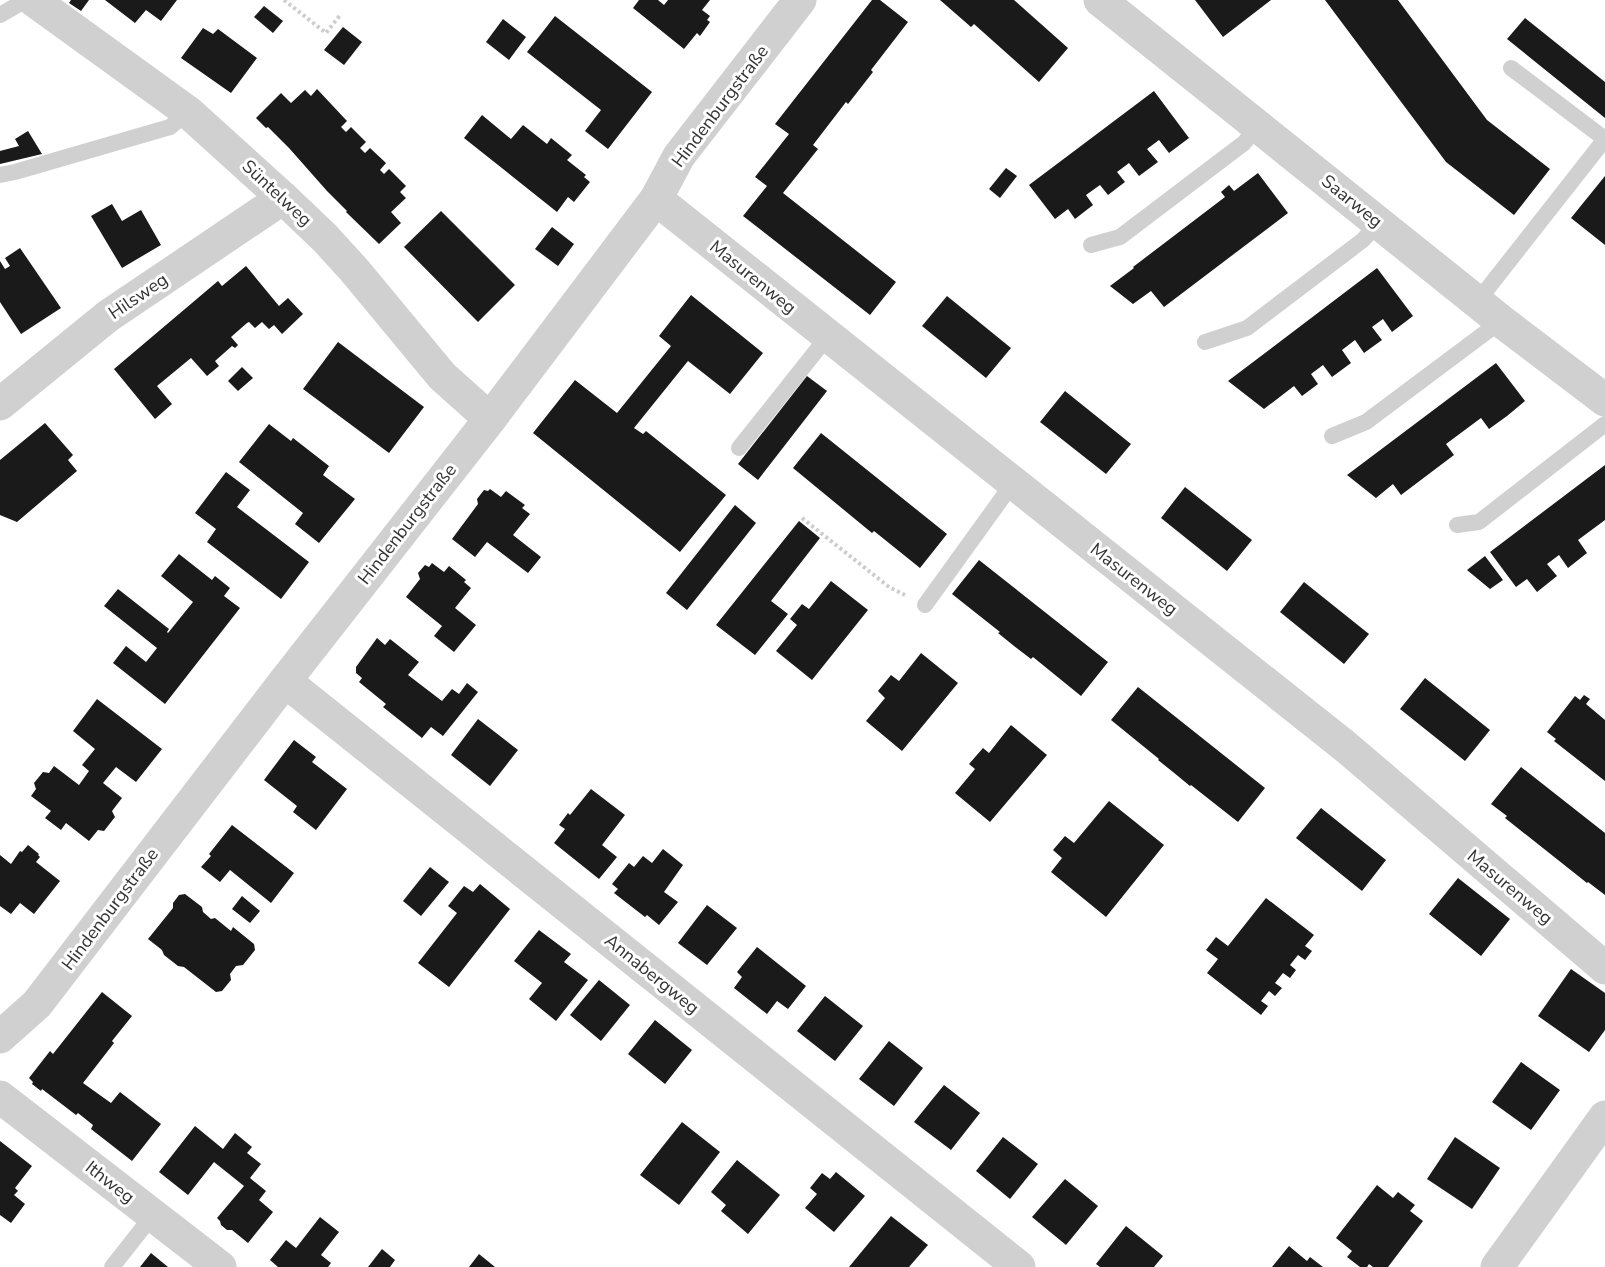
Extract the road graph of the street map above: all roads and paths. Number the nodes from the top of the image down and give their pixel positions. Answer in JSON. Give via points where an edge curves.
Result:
{"nodes":[{"id":1,"x":26,"y":0,"type":"edge"},
{"id":2,"x":33,"y":0,"type":"edge"},
{"id":3,"x":284,"y":0,"type":"edge"},
{"id":4,"x":801,"y":0,"type":"edge"},
{"id":5,"x":1100,"y":0,"type":"edge"},
{"id":6,"x":340,"y":14,"type":"dead end"},
{"id":7,"x":0,"y":15,"type":"edge"},
{"id":8,"x":1510,"y":68,"type":"dead end"},
{"id":9,"x":188,"y":112,"type":"junction"},
{"id":10,"x":1258,"y":126,"type":"junction"},
{"id":11,"x":1605,"y":139,"type":"edge"},
{"id":12,"x":0,"y":175,"type":"edge"},
{"id":13,"x":283,"y":198,"type":"junction"},
{"id":14,"x":656,"y":199,"type":"junction"},
{"id":15,"x":1379,"y":222,"type":"junction"},
{"id":16,"x":1091,"y":245,"type":"dead end"},
{"id":17,"x":1489,"y":312,"type":"junction"},
{"id":18,"x":828,"y":336,"type":"junction"},
{"id":19,"x":1205,"y":342,"type":"dead end"},
{"id":20,"x":1605,"y":400,"type":"edge"},
{"id":21,"x":0,"y":404,"type":"edge"},
{"id":22,"x":490,"y":419,"type":"junction"},
{"id":23,"x":1605,"y":424,"type":"edge"},
{"id":24,"x":1332,"y":436,"type":"dead end"},
{"id":25,"x":739,"y":448,"type":"dead end"},
{"id":26,"x":1013,"y":483,"type":"junction"},
{"id":27,"x":802,"y":518,"type":"dead end"},
{"id":28,"x":1457,"y":525,"type":"dead end"},
{"id":29,"x":925,"y":605,"type":"joint"},
{"id":30,"x":285,"y":681,"type":"junction"},
{"id":31,"x":1605,"y":968,"type":"edge"},
{"id":32,"x":0,"y":1037,"type":"edge"},
{"id":33,"x":0,"y":1097,"type":"edge"},
{"id":34,"x":1605,"y":1117,"type":"edge"},
{"id":35,"x":153,"y":1215,"type":"junction"},
{"id":36,"x":112,"y":1267,"type":"edge"},
{"id":37,"x":220,"y":1267,"type":"edge"},
{"id":38,"x":1018,"y":1267,"type":"edge"},
{"id":39,"x":1497,"y":1267,"type":"edge"}],
"edges":[{"from":1,"to":7,"type":"lane"},
{"from":2,"to":9,"type":"street","name":"Süntelweg"},
{"from":3,"to":6,"type":"path","via":[[326,33]]},
{"from":4,"to":14,"type":"street","name":"Hindenburgstraße","via":[[679,156]]},
{"from":5,"to":10,"type":"street","name":"Saarweg"},
{"from":8,"to":11,"type":"lane"},
{"from":9,"to":12,"type":"lane","via":[[170,127]]},
{"from":9,"to":13,"type":"street","name":"Süntelweg"},
{"from":10,"to":15,"type":"street","name":"Saarweg"},
{"from":10,"to":16,"type":"lane","via":[[1244,143],[1120,237]]},
{"from":11,"to":17,"type":"lane"},
{"from":13,"to":21,"type":"street","name":"Hilsweg","via":[[108,316]]},
{"from":13,"to":22,"type":"street","name":"Süntelweg","via":[[355,271],[442,375]]},
{"from":14,"to":18,"type":"street","name":"Masurenweg"},
{"from":14,"to":22,"type":"street","name":"Hindenburgstraße"},
{"from":15,"to":17,"type":"street","name":"Saarweg"},
{"from":15,"to":19,"type":"lane","via":[[1363,240],[1248,328]]},
{"from":17,"to":20,"type":"street","name":"Saarweg"},
{"from":17,"to":24,"type":"lane","via":[[1366,422]]},
{"from":18,"to":25,"type":"lane"},
{"from":18,"to":26,"type":"street","name":"Masurenweg"},
{"from":22,"to":30,"type":"street","name":"Hindenburgstraße"},
{"from":23,"to":28,"type":"lane","via":[[1479,522]]},
{"from":26,"to":29,"type":"lane"},
{"from":26,"to":31,"type":"street","name":"Masurenweg","via":[[1346,747]]},
{"from":27,"to":29,"type":"path","via":[[888,587]]},
{"from":30,"to":32,"type":"street","name":"Hindenburgstraße","via":[[37,1004]]},
{"from":30,"to":38,"type":"street","name":"Annabergweg"},
{"from":33,"to":35,"type":"street","name":"Ithweg"},
{"from":34,"to":39,"type":"street"},
{"from":35,"to":36,"type":"lane"},
{"from":35,"to":37,"type":"street","name":"Ithweg"}]}
